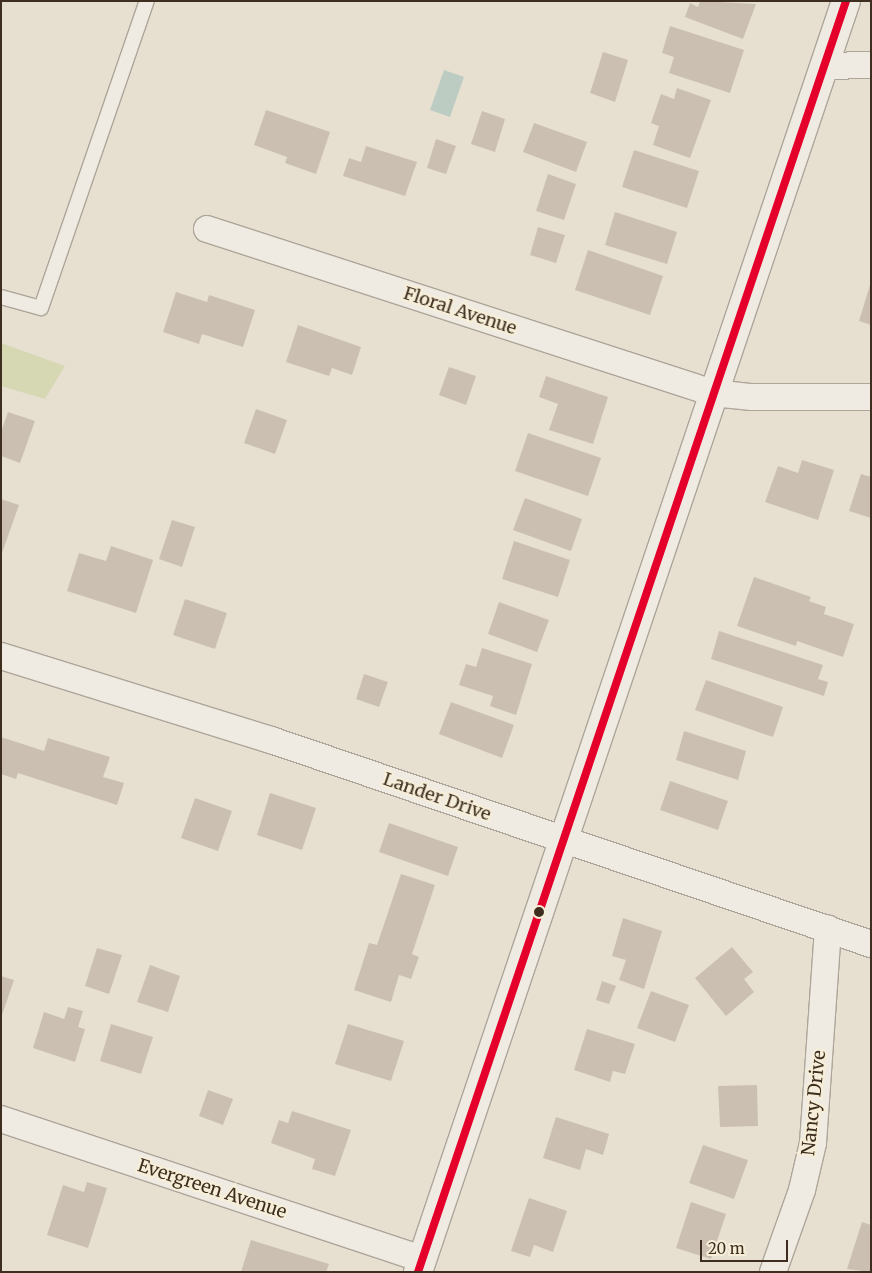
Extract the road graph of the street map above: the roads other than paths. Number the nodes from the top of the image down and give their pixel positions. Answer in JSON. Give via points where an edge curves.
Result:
{"nodes":[{"id":1,"x":146,"y":1,"type":"edge"},
{"id":2,"x":846,"y":1,"type":"edge"},
{"id":3,"x":824,"y":66,"type":"junction"},
{"id":4,"x":871,"y":66,"type":"edge"},
{"id":5,"x":207,"y":229,"type":"dead end"},
{"id":6,"x":1,"y":297,"type":"edge"},
{"id":7,"x":713,"y":393,"type":"junction"},
{"id":8,"x":871,"y":397,"type":"edge"},
{"id":9,"x":1,"y":656,"type":"edge"},
{"id":10,"x":563,"y":839,"type":"junction"},
{"id":11,"x":828,"y":929,"type":"junction"},
{"id":12,"x":871,"y":944,"type":"edge"},
{"id":13,"x":1,"y":1119,"type":"edge"},
{"id":14,"x":420,"y":1266,"type":"edge"},
{"id":15,"x":773,"y":1272,"type":"edge"}],
"edges":[{"from":1,"to":6,"type":"lane","via":[[41,308]]},
{"from":2,"to":3,"type":"street"},
{"from":3,"to":4,"type":"street"},
{"from":3,"to":7,"type":"street"},
{"from":5,"to":7,"type":"street","name":"Floral Avenue"},
{"from":7,"to":8,"type":"street","name":"Floral Avenue","via":[[752,397]]},
{"from":7,"to":10,"type":"street"},
{"from":9,"to":10,"type":"street","name":"Lander Drive","via":[[271,740]]},
{"from":10,"to":11,"type":"street","name":"Lander Drive"},
{"from":10,"to":14,"type":"street"},
{"from":11,"to":12,"type":"street","name":"Lander Drive"},
{"from":11,"to":15,"type":"street","name":"Nancy Drive","via":[[813,1143],[802,1190]]},
{"from":13,"to":14,"type":"street","name":"Evergreen Avenue"}]}
